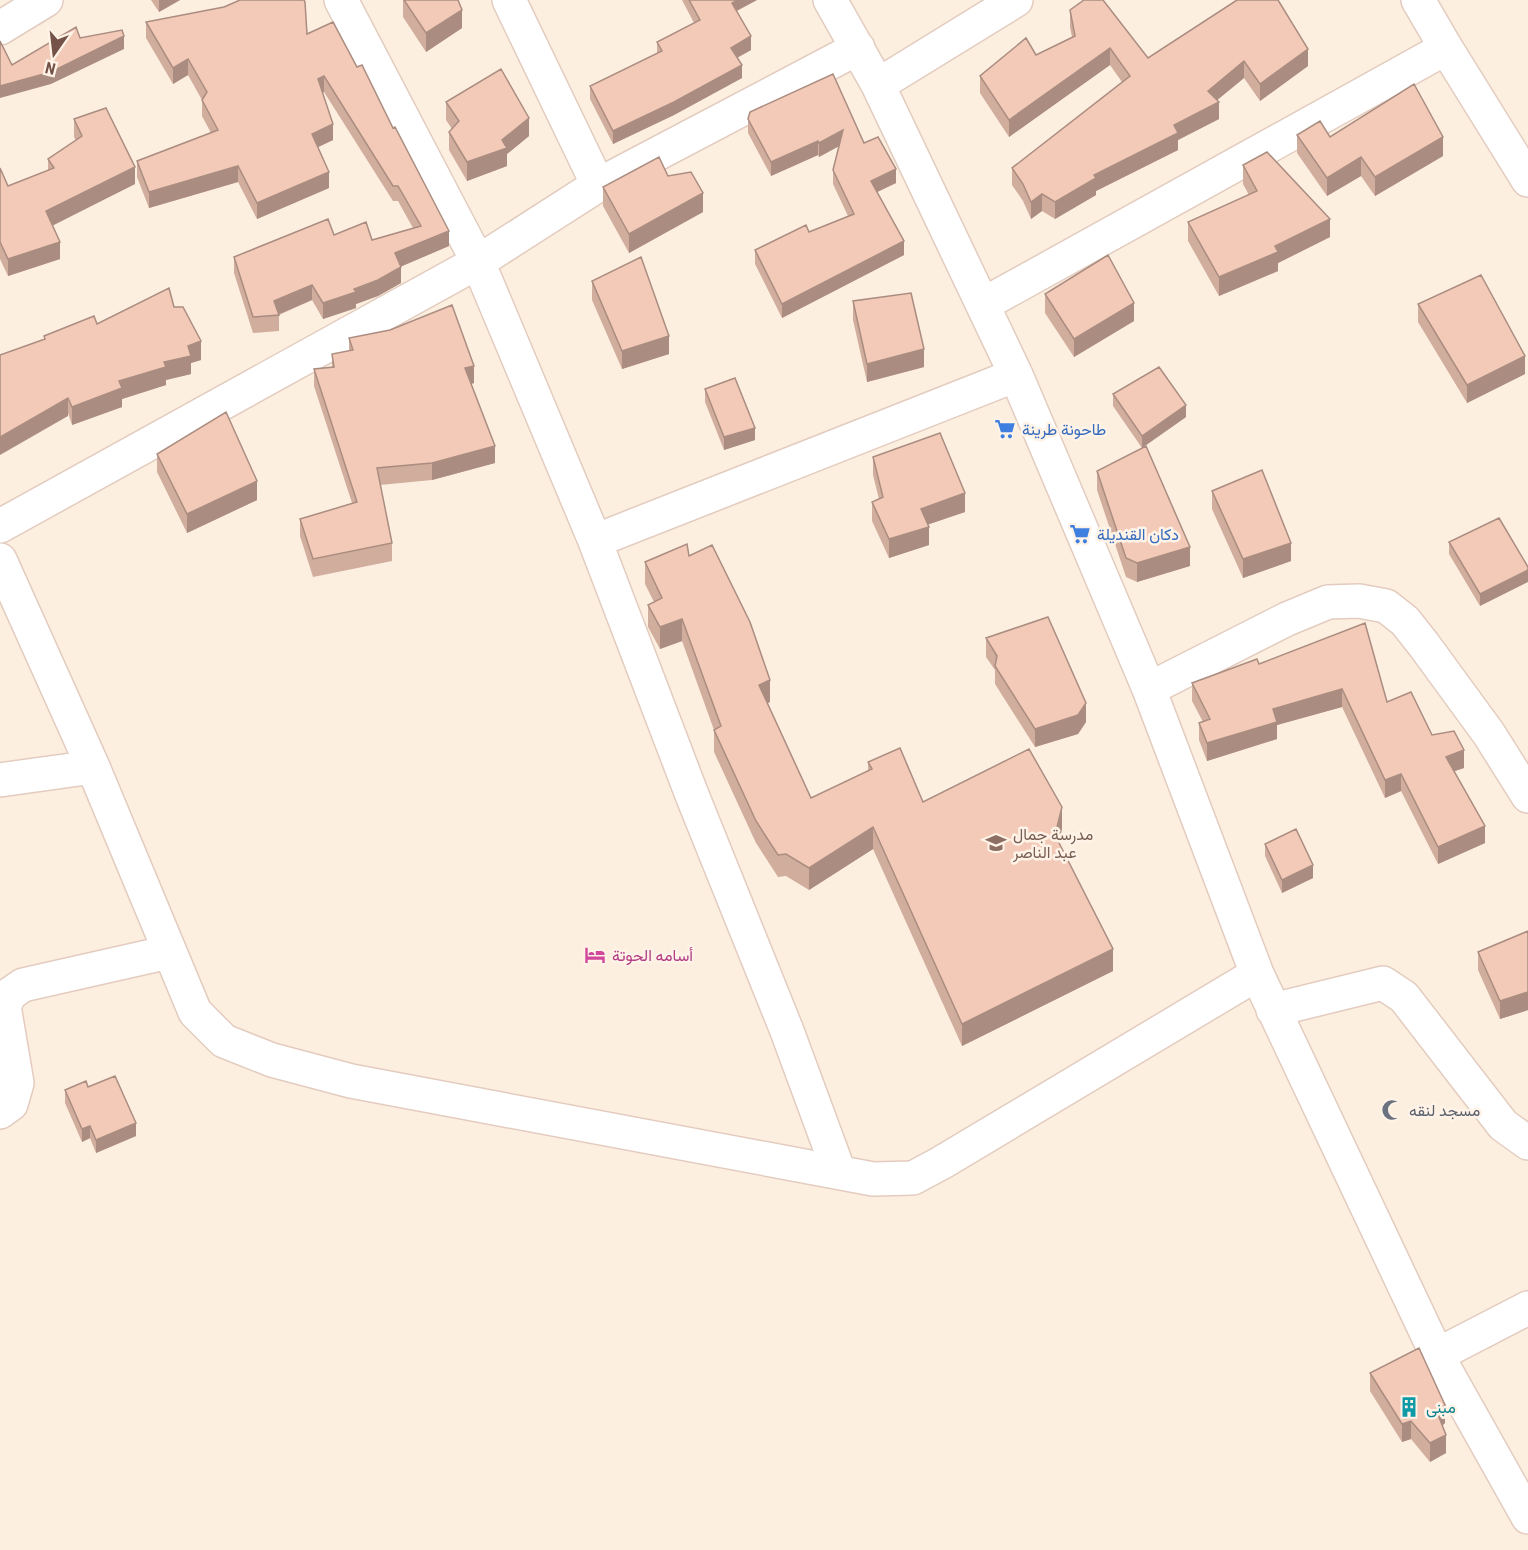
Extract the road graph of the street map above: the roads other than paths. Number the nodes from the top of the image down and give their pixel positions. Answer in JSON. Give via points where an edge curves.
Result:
{"nodes":[{"id":1,"x":46,"y":0,"type":"edge"},
{"id":2,"x":340,"y":0,"type":"edge"},
{"id":3,"x":509,"y":0,"type":"edge"},
{"id":4,"x":830,"y":0,"type":"edge"},
{"id":5,"x":1016,"y":0,"type":"edge"},
{"id":6,"x":1418,"y":0,"type":"edge"},
{"id":7,"x":0,"y":27,"type":"edge"},
{"id":8,"x":858,"y":48,"type":"junction"},
{"id":9,"x":1446,"y":48,"type":"junction"},
{"id":10,"x":878,"y":85,"type":"junction"},
{"id":11,"x":1528,"y":180,"type":"edge"},
{"id":12,"x":598,"y":185,"type":"junction"},
{"id":13,"x":478,"y":262,"type":"junction"},
{"id":14,"x":984,"y":304,"type":"junction"},
{"id":15,"x":1016,"y":375,"type":"junction"},
{"id":16,"x":0,"y":526,"type":"edge"},
{"id":17,"x":595,"y":541,"type":"junction"},
{"id":18,"x":0,"y":560,"type":"edge"},
{"id":19,"x":1149,"y":689,"type":"junction"},
{"id":20,"x":93,"y":767,"type":"junction"},
{"id":21,"x":0,"y":780,"type":"edge"},
{"id":22,"x":1528,"y":796,"type":"edge"},
{"id":23,"x":169,"y":952,"type":"junction"},
{"id":24,"x":1257,"y":974,"type":"junction"},
{"id":25,"x":1273,"y":1010,"type":"junction"},
{"id":26,"x":0,"y":1112,"type":"edge"},
{"id":27,"x":1528,"y":1143,"type":"edge"},
{"id":28,"x":838,"y":1172,"type":"junction"},
{"id":29,"x":1528,"y":1308,"type":"edge"},
{"id":30,"x":1437,"y":1355,"type":"junction"},
{"id":31,"x":1528,"y":1517,"type":"edge"}],
"edges":[{"from":1,"to":7,"type":"street"},
{"from":2,"to":13,"type":"street"},
{"from":3,"to":12,"type":"street"},
{"from":4,"to":8,"type":"street"},
{"from":5,"to":10,"type":"street"},
{"from":6,"to":9,"type":"street"},
{"from":8,"to":10,"type":"street"},
{"from":8,"to":12,"type":"street"},
{"from":9,"to":11,"type":"street"},
{"from":9,"to":14,"type":"street"},
{"from":10,"to":14,"type":"street"},
{"from":12,"to":13,"type":"street"},
{"from":13,"to":16,"type":"street"},
{"from":13,"to":17,"type":"street"},
{"from":14,"to":15,"type":"street"},
{"from":15,"to":17,"type":"street"},
{"from":15,"to":19,"type":"street"},
{"from":17,"to":28,"type":"street","via":[[687,784],[791,1041]]},
{"from":18,"to":20,"type":"street"},
{"from":19,"to":22,"type":"street","via":[[1328,602],[1359,601],[1386,606],[1405,621],[1424,645],[1489,734]]},
{"from":19,"to":24,"type":"street"},
{"from":20,"to":21,"type":"street"},
{"from":20,"to":23,"type":"street"},
{"from":23,"to":26,"type":"street","via":[[23,985],[9,994],[4,1006],[17,1083],[11,1104]]},
{"from":23,"to":28,"type":"street","via":[[195,1012],[224,1041],[272,1060],[351,1081]]},
{"from":24,"to":25,"type":"street"},
{"from":24,"to":28,"type":"street","via":[[913,1178],[873,1179]]},
{"from":25,"to":27,"type":"street","via":[[1383,983],[1404,997],[1503,1125]]},
{"from":25,"to":30,"type":"street"},
{"from":29,"to":30,"type":"street"},
{"from":30,"to":31,"type":"street"}]}
